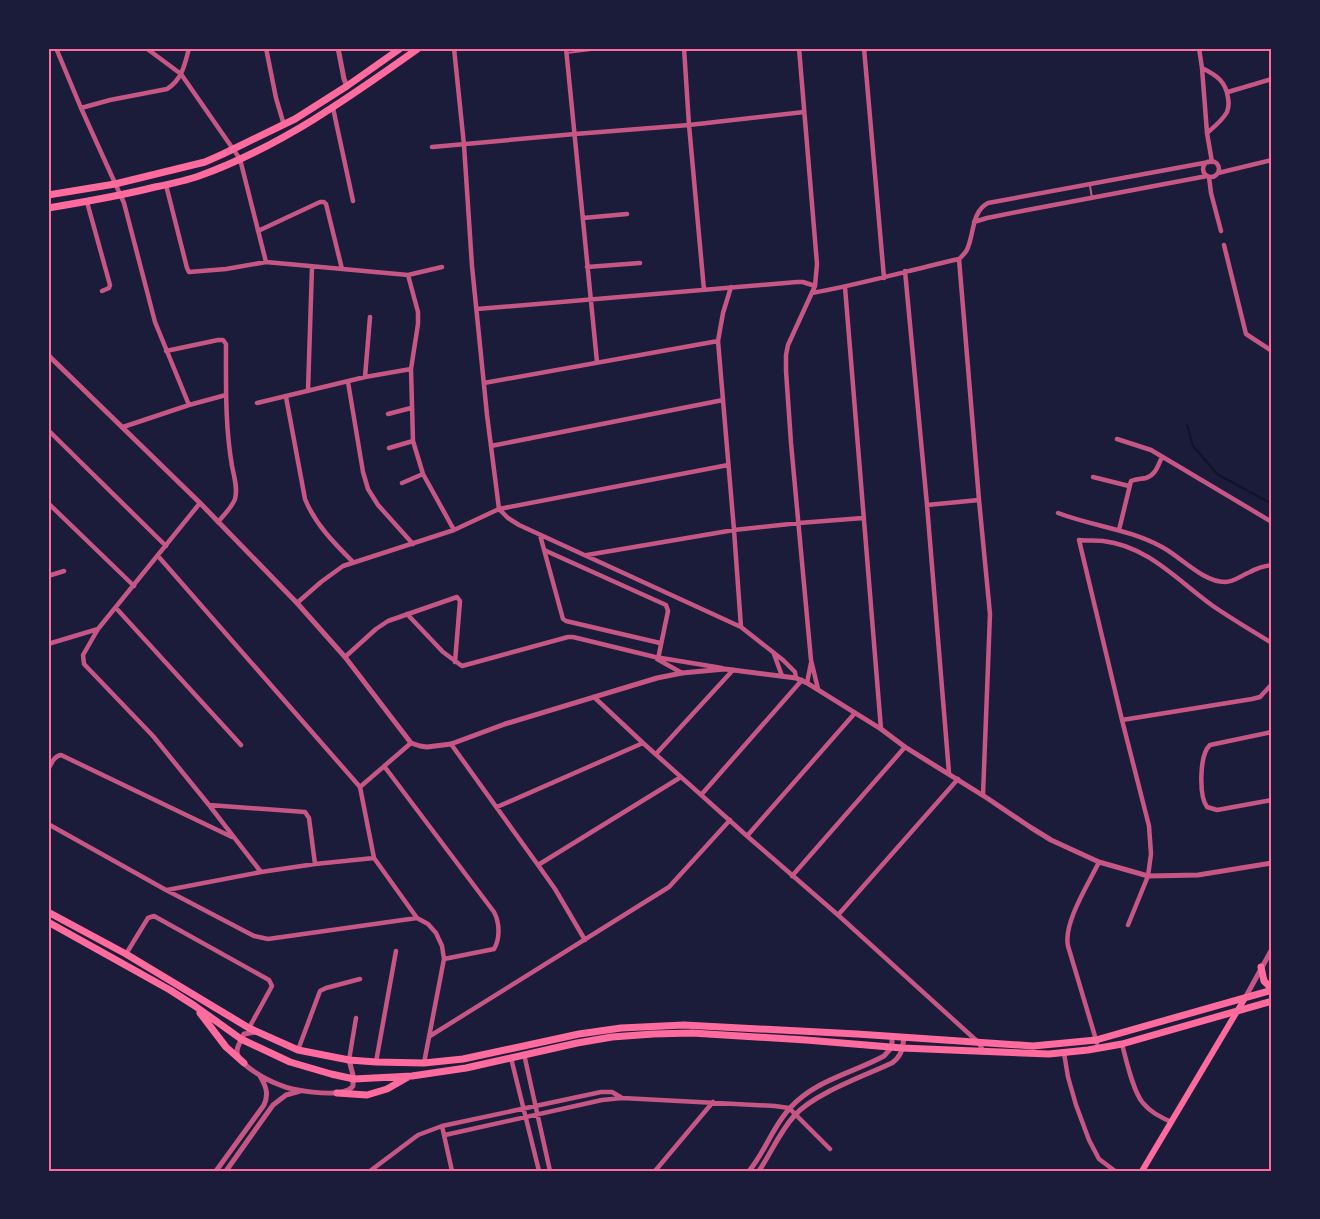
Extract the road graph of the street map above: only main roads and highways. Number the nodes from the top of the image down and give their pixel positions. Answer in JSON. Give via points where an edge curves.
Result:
{"nodes":[{"id":1,"x":401,"y":48,"type":"edge"},
{"id":2,"x":419,"y":48,"type":"edge"},
{"id":3,"x":48,"y":195,"type":"edge"},
{"id":4,"x":48,"y":208,"type":"edge"},
{"id":5,"x":48,"y":912,"type":"edge"},
{"id":6,"x":48,"y":922,"type":"edge"},
{"id":7,"x":1261,"y":968,"type":"road end"},
{"id":8,"x":1272,"y":990,"type":"edge"},
{"id":9,"x":1245,"y":998,"type":"junction"},
{"id":10,"x":1272,"y":1001,"type":"edge"},
{"id":11,"x":195,"y":1006,"type":"junction"},
{"id":12,"x":1237,"y":1011,"type":"junction"},
{"id":13,"x":244,"y":1063,"type":"road end"},
{"id":14,"x":412,"y":1076,"type":"junction"},
{"id":15,"x":337,"y":1093,"type":"road end"},
{"id":16,"x":1142,"y":1171,"type":"edge"}],
"edges":[{"from":1,"to":3,"type":"main road","via":[[314,108],[205,162],[115,184]]},
{"from":2,"to":4,"type":"main road","via":[[333,108],[240,159],[198,176]]},
{"from":5,"to":9,"type":"main road","via":[[252,1030],[298,1050],[376,1062],[464,1059],[579,1034],[694,1025],[1033,1046],[1096,1040]]},
{"from":6,"to":11,"type":"main road"},
{"from":7,"to":8,"type":"main road","via":[[1264,981]]},
{"from":8,"to":9,"type":"main road"},
{"from":9,"to":12,"type":"main road"},
{"from":10,"to":12,"type":"main road"},
{"from":11,"to":13,"type":"main road","via":[[226,1047]]},
{"from":11,"to":14,"type":"main road","via":[[242,1039],[290,1062],[354,1079]]},
{"from":12,"to":14,"type":"main road","via":[[1122,1044],[1064,1053],[903,1048],[682,1033],[612,1037]]},
{"from":12,"to":16,"type":"main road"},
{"from":14,"to":15,"type":"main road","via":[[367,1095]]}]}
